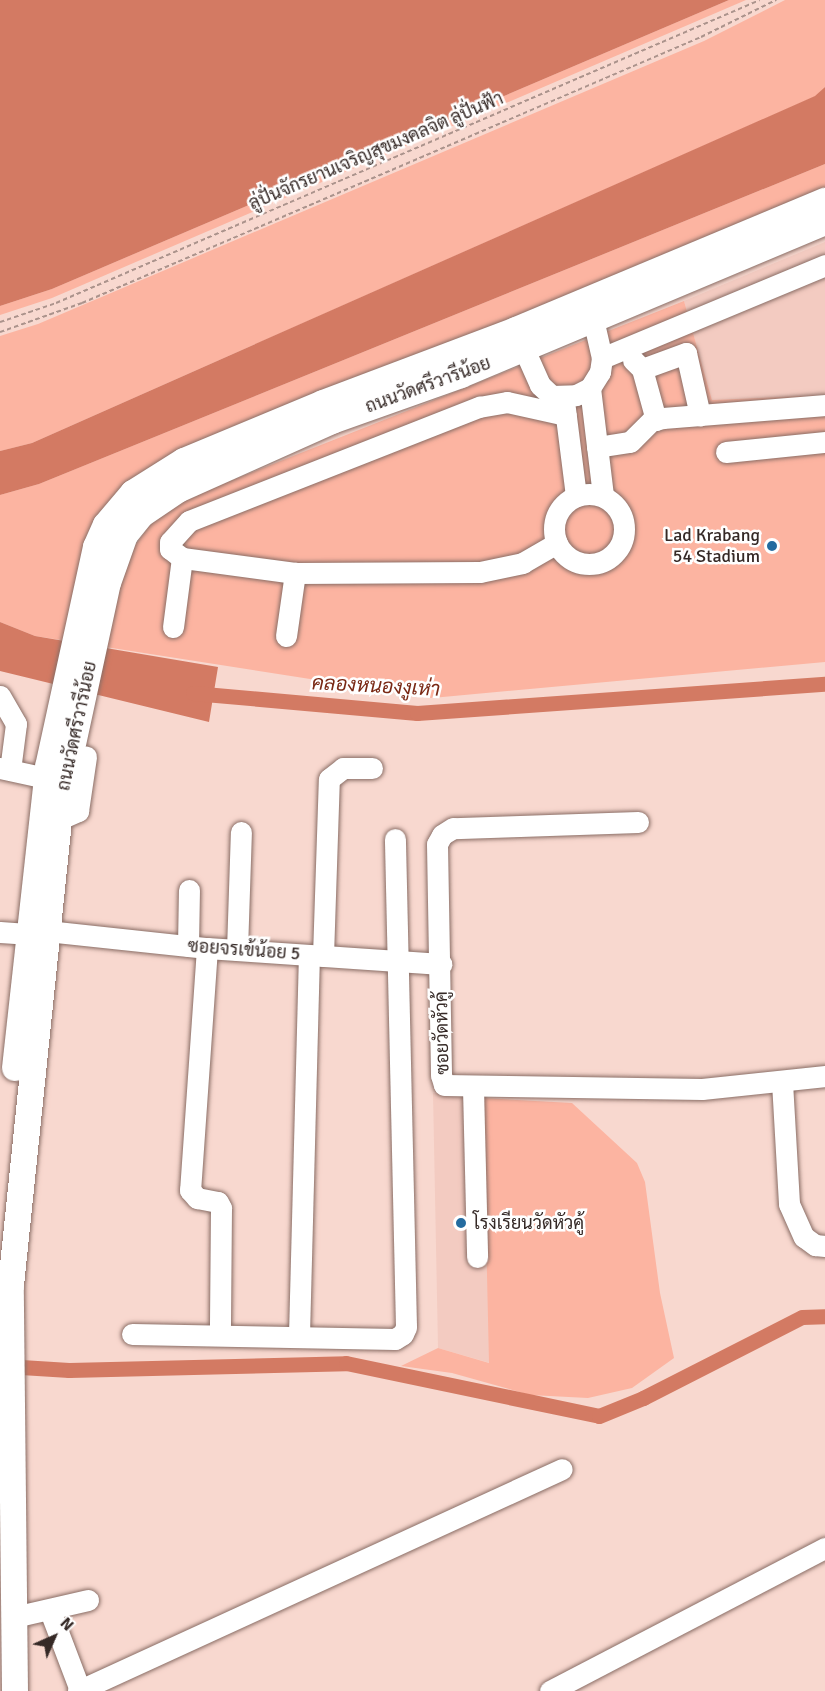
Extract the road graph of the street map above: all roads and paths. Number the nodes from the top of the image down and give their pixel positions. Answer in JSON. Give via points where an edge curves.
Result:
{"nodes":[{"id":1,"x":760,"y":0,"type":"edge"},
{"id":2,"x":776,"y":0,"type":"edge"},
{"id":3,"x":825,"y":201,"type":"edge"},
{"id":4,"x":825,"y":222,"type":"edge"},
{"id":5,"x":825,"y":265,"type":"edge"},
{"id":6,"x":593,"y":320,"type":"junction"},
{"id":7,"x":0,"y":322,"type":"edge"},
{"id":8,"x":0,"y":332,"type":"edge"},
{"id":9,"x":524,"y":349,"type":"junction"},
{"id":10,"x":624,"y":349,"type":"junction"},
{"id":11,"x":602,"y":358,"type":"junction"},
{"id":12,"x":642,"y":369,"type":"junction"},
{"id":13,"x":590,"y":388,"type":"junction"},
{"id":14,"x":825,"y":405,"type":"edge"},
{"id":15,"x":565,"y":407,"type":"junction"},
{"id":16,"x":700,"y":415,"type":"junction"},
{"id":17,"x":656,"y":420,"type":"junction"},
{"id":18,"x":825,"y":442,"type":"edge"},
{"id":19,"x":597,"y":447,"type":"junction"},
{"id":20,"x":726,"y":452,"type":"dead end"},
{"id":21,"x":576,"y":496,"type":"junction"},
{"id":22,"x":603,"y":496,"type":"junction"},
{"id":23,"x":557,"y":543,"type":"junction"},
{"id":24,"x":182,"y":558,"type":"junction"},
{"id":25,"x":295,"y":573,"type":"junction"},
{"id":26,"x":98,"y":579,"type":"junction"},
{"id":27,"x":173,"y":627,"type":"dead end"},
{"id":28,"x":286,"y":636,"type":"dead end"},
{"id":29,"x":0,"y":696,"type":"edge"},
{"id":30,"x":62,"y":768,"type":"junction"},
{"id":31,"x":372,"y":768,"type":"dead end"},
{"id":32,"x":5,"y":769,"type":"edge"},
{"id":33,"x":638,"y":822,"type":"dead end"},
{"id":34,"x":241,"y":832,"type":"dead end"},
{"id":35,"x":395,"y":839,"type":"dead end"},
{"id":36,"x":189,"y":890,"type":"dead end"},
{"id":37,"x":0,"y":932,"type":"edge"},
{"id":38,"x":37,"y":933,"type":"junction"},
{"id":39,"x":197,"y":947,"type":"junction"},
{"id":40,"x":237,"y":950,"type":"junction"},
{"id":41,"x":316,"y":956,"type":"junction"},
{"id":42,"x":398,"y":961,"type":"junction"},
{"id":43,"x":441,"y":964,"type":"junction"},
{"id":44,"x":825,"y":1076,"type":"edge"},
{"id":45,"x":782,"y":1082,"type":"junction"},
{"id":46,"x":473,"y":1088,"type":"junction"},
{"id":47,"x":0,"y":1233,"type":"edge"},
{"id":48,"x":825,"y":1246,"type":"edge"},
{"id":49,"x":477,"y":1257,"type":"dead end"},
{"id":50,"x":132,"y":1334,"type":"dead end"},
{"id":51,"x":220,"y":1335,"type":"junction"},
{"id":52,"x":299,"y":1335,"type":"junction"},
{"id":53,"x":562,"y":1469,"type":"dead end"},
{"id":54,"x":825,"y":1548,"type":"edge"},
{"id":55,"x":88,"y":1600,"type":"dead end"},
{"id":56,"x":50,"y":1611,"type":"junction"},
{"id":57,"x":14,"y":1617,"type":"junction"},
{"id":58,"x":576,"y":1685,"type":"edge"},
{"id":59,"x":15,"y":1691,"type":"edge"},
{"id":60,"x":79,"y":1691,"type":"edge"},
{"id":61,"x":550,"y":1691,"type":"edge"}],
"edges":[{"from":1,"to":7,"type":"path","name":"ลู่ปั่นจักรยานเจริญสุขมงคลจิต ลู่ปั่นฟ้า","via":[[67,299]]},
{"from":2,"to":8,"type":"path","via":[[701,37],[82,303]]},
{"from":3,"to":26,"type":"main road","name":"ถนนวัดศรีวารีน้อย","via":[[516,330],[323,403],[150,479],[116,511],[96,547]]},
{"from":4,"to":6,"type":"main road","name":"ถนนวัดศรีวารีน้อย"},
{"from":5,"to":10,"type":"street"},
{"from":6,"to":9,"type":"main road","name":"ถนนวัดศรีวารีน้อย"},
{"from":6,"to":11,"type":"street"},
{"from":9,"to":15,"type":"street","via":[[540,385]]},
{"from":9,"to":26,"type":"main road","name":"ถนนวัดศรีวารีน้อย","via":[[342,417],[168,495],[141,515]]},
{"from":10,"to":11,"type":"street"},
{"from":10,"to":12,"type":"street"},
{"from":11,"to":13,"type":"street","via":[[600,372]]},
{"from":12,"to":16,"type":"street","via":[[686,352]]},
{"from":12,"to":17,"type":"street"},
{"from":13,"to":15,"type":"street"},
{"from":13,"to":19,"type":"street"},
{"from":14,"to":16,"type":"street"},
{"from":15,"to":21,"type":"street"},
{"from":15,"to":24,"type":"street","via":[[507,402],[479,407],[189,521],[170,542],[170,549]]},
{"from":16,"to":17,"type":"street"},
{"from":17,"to":19,"type":"street","via":[[630,442]]},
{"from":18,"to":20,"type":"street"},
{"from":19,"to":22,"type":"street"},
{"from":21,"to":22,"type":"street"},
{"from":21,"to":23,"type":"street","via":[[556,515]]},
{"from":22,"to":23,"type":"street","via":[[616,505],[624,518],[625,533],[615,553],[595,564],[580,563],[566,555]]},
{"from":23,"to":25,"type":"street","via":[[523,563],[480,572]]},
{"from":24,"to":25,"type":"street"},
{"from":24,"to":27,"type":"street"},
{"from":25,"to":28,"type":"street"},
{"from":26,"to":30,"type":"main road","name":"ถนนวัดศรีวารีน้อย"},
{"from":29,"to":32,"type":"street","via":[[16,724]]},
{"from":30,"to":32,"type":"street"},
{"from":30,"to":38,"type":"main road","name":"ถนนวัดศรีวารีน้อย"},
{"from":30,"to":38,"type":"main road","name":"ถนนวัดศรีวารีน้อย","via":[[60,819]]},
{"from":31,"to":41,"type":"street","via":[[343,768],[329,779]]},
{"from":33,"to":43,"type":"street","name":"ซอยวัดหัวคู้","via":[[448,831],[437,844]]},
{"from":34,"to":40,"type":"street"},
{"from":35,"to":42,"type":"street"},
{"from":36,"to":39,"type":"street"},
{"from":37,"to":38,"type":"street","name":"ซอยจรเข้น้อย 5"},
{"from":38,"to":39,"type":"street","name":"ซอยจรเข้น้อย 5"},
{"from":38,"to":47,"type":"main road","name":"ถนนวัดศรีวารีน้อย"},
{"from":38,"to":57,"type":"main road","name":"ถนนวัดศรีวารีน้อย","via":[[12,1274]]},
{"from":39,"to":40,"type":"street","name":"ซอยจรเข้น้อย 5"},
{"from":39,"to":51,"type":"street","via":[[190,1190],[196,1198],[218,1202],[220,1208]]},
{"from":40,"to":41,"type":"street","name":"ซอยจรเข้น้อย 5"},
{"from":41,"to":42,"type":"street","name":"ซอยจรเข้น้อย 5"},
{"from":41,"to":52,"type":"street"},
{"from":42,"to":43,"type":"street","name":"ซอยจรเข้น้อย 5"},
{"from":42,"to":52,"type":"street","via":[[406,1327],[395,1339]]},
{"from":43,"to":46,"type":"street","name":"ซอยวัดหัวคู้","via":[[441,1076],[444,1085]]},
{"from":44,"to":45,"type":"street","name":"ซอยวัดหัวคู้"},
{"from":45,"to":46,"type":"street","name":"ซอยวัดหัวคู้","via":[[702,1089]]},
{"from":45,"to":48,"type":"street","via":[[789,1204],[804,1237],[815,1245]]},
{"from":46,"to":49,"type":"street"},
{"from":50,"to":51,"type":"street"},
{"from":51,"to":52,"type":"street"},
{"from":53,"to":60,"type":"street"},
{"from":54,"to":58,"type":"street"},
{"from":55,"to":56,"type":"street"},
{"from":56,"to":57,"type":"street"},
{"from":56,"to":60,"type":"street"},
{"from":57,"to":59,"type":"main road","name":"ถนนวัดศรีวารีน้อย"},
{"from":58,"to":61,"type":"street"}]}
